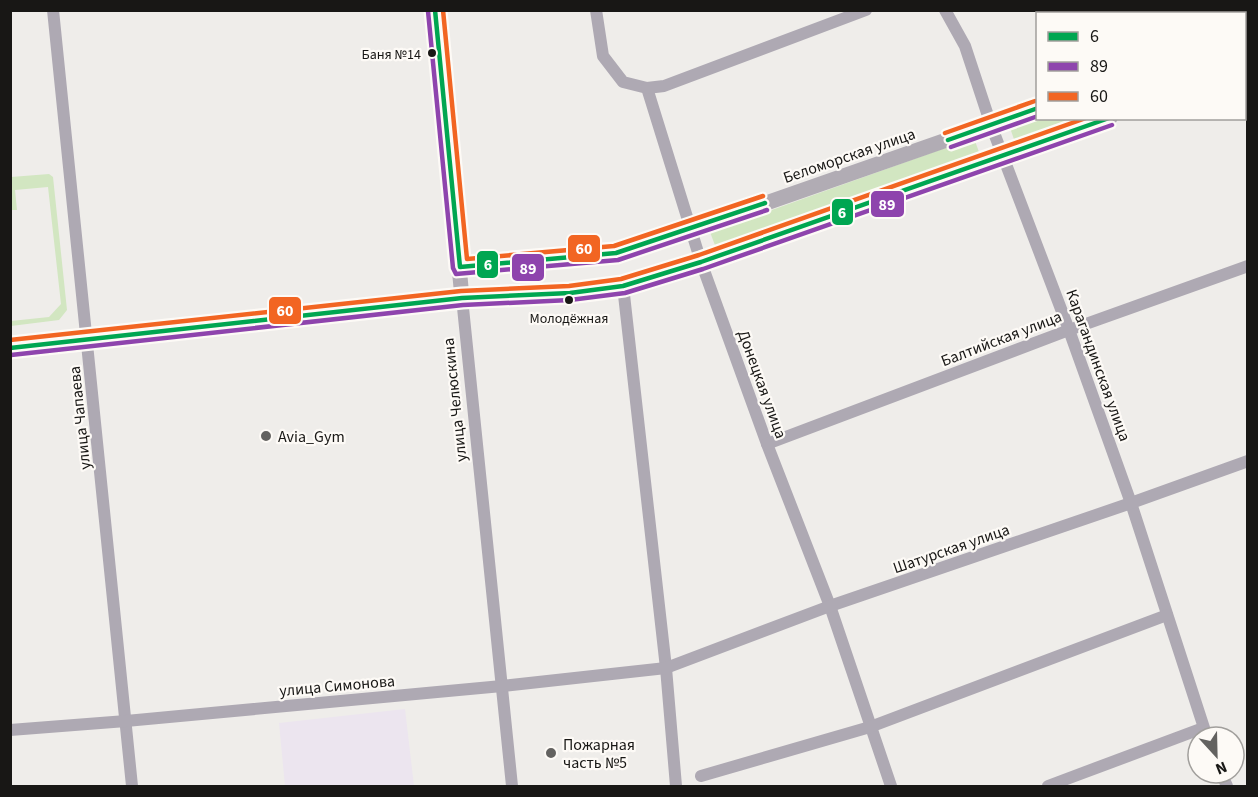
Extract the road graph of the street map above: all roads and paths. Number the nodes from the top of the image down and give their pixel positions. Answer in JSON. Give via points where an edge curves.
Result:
{"nodes":[{"id":1,"x":53,"y":10,"type":"edge"},
{"id":2,"x":435,"y":10,"type":"edge"},
{"id":3,"x":596,"y":10,"type":"edge"},
{"id":4,"x":866,"y":10,"type":"edge"},
{"id":5,"x":945,"y":10,"type":"edge"},
{"id":6,"x":647,"y":88,"type":"junction"},
{"id":7,"x":1036,"y":109,"type":"edge"},
{"id":8,"x":1104,"y":120,"type":"edge"},
{"id":9,"x":991,"y":125,"type":"junction"},
{"id":10,"x":1003,"y":156,"type":"junction"},
{"id":11,"x":692,"y":229,"type":"junction"},
{"id":12,"x":701,"y":262,"type":"junction"},
{"id":13,"x":1248,"y":266,"type":"edge"},
{"id":14,"x":460,"y":267,"type":"junction"},
{"id":15,"x":623,"y":286,"type":"junction"},
{"id":16,"x":462,"y":298,"type":"junction"},
{"id":17,"x":1069,"y":330,"type":"junction"},
{"id":18,"x":87,"y":339,"type":"junction"},
{"id":19,"x":10,"y":348,"type":"edge"},
{"id":20,"x":767,"y":444,"type":"junction"},
{"id":21,"x":1248,"y":461,"type":"edge"},
{"id":22,"x":1131,"y":503,"type":"junction"},
{"id":23,"x":830,"y":606,"type":"junction"},
{"id":24,"x":1167,"y":615,"type":"junction"},
{"id":25,"x":666,"y":668,"type":"junction"},
{"id":26,"x":501,"y":686,"type":"junction"},
{"id":27,"x":126,"y":721,"type":"junction"},
{"id":28,"x":1203,"y":725,"type":"edge"},
{"id":29,"x":870,"y":727,"type":"junction"},
{"id":30,"x":10,"y":730,"type":"edge"},
{"id":31,"x":1186,"y":739,"type":"edge"},
{"id":32,"x":701,"y":776,"type":"dead end"},
{"id":33,"x":132,"y":786,"type":"edge"},
{"id":34,"x":512,"y":786,"type":"edge"},
{"id":35,"x":676,"y":786,"type":"edge"},
{"id":36,"x":891,"y":786,"type":"edge"},
{"id":37,"x":1048,"y":786,"type":"edge"}],
"edges":[{"from":1,"to":18,"type":"street","name":"улица Чапаева"},
{"from":2,"to":14,"type":"main road","name":"улица Челюскина"},
{"from":3,"to":6,"type":"street","via":[[603,56],[623,82]]},
{"from":4,"to":6,"type":"street","via":[[664,86]]},
{"from":5,"to":9,"type":"street","name":"Карагандинская улица","via":[[965,46]]},
{"from":6,"to":11,"type":"street","name":"Донецкая улица"},
{"from":7,"to":9,"type":"main road","name":"Беломорская улица"},
{"from":8,"to":10,"type":"main road"},
{"from":9,"to":10,"type":"street","name":"Карагандинская улица"},
{"from":9,"to":11,"type":"main road","name":"Беломорская улица"},
{"from":10,"to":12,"type":"main road"},
{"from":10,"to":17,"type":"street","name":"Карагандинская улица"},
{"from":11,"to":12,"type":"street","name":"Донецкая улица"},
{"from":11,"to":14,"type":"main road","name":"Беломорская улица","via":[[616,252]]},
{"from":12,"to":15,"type":"main road"},
{"from":12,"to":20,"type":"street","name":"Донецкая улица"},
{"from":13,"to":17,"type":"street","name":"Балтийская улица"},
{"from":14,"to":16,"type":"main road","name":"улица Челюскина"},
{"from":15,"to":16,"type":"main road","via":[[570,293]]},
{"from":15,"to":25,"type":"street"},
{"from":16,"to":18,"type":"main road"},
{"from":16,"to":26,"type":"street","name":"улица Челюскина"},
{"from":17,"to":20,"type":"street","name":"Балтийская улица"},
{"from":17,"to":22,"type":"street","name":"Карагандинская улица"},
{"from":18,"to":19,"type":"main road"},
{"from":18,"to":27,"type":"street","name":"улица Чапаева"},
{"from":20,"to":23,"type":"street","name":"Донецкая улица"},
{"from":21,"to":22,"type":"street","name":"Шатурская улица"},
{"from":22,"to":23,"type":"street","name":"Шатурская улица"},
{"from":22,"to":24,"type":"street","name":"Карагандинская улица"},
{"from":23,"to":25,"type":"street","name":"Шатурская улица"},
{"from":23,"to":29,"type":"street","name":"Донецкая улица"},
{"from":24,"to":28,"type":"street","name":"Карагандинская улица"},
{"from":24,"to":29,"type":"street"},
{"from":25,"to":26,"type":"street","name":"улица Симонова"},
{"from":25,"to":35,"type":"street"},
{"from":26,"to":27,"type":"street","name":"улица Симонова"},
{"from":26,"to":34,"type":"street","name":"улица Челюскина"},
{"from":27,"to":30,"type":"street","name":"улица Симонова"},
{"from":27,"to":33,"type":"street","name":"улица Чапаева"},
{"from":29,"to":32,"type":"street"},
{"from":29,"to":36,"type":"street","name":"Донецкая улица"},
{"from":31,"to":37,"type":"street"}]}
